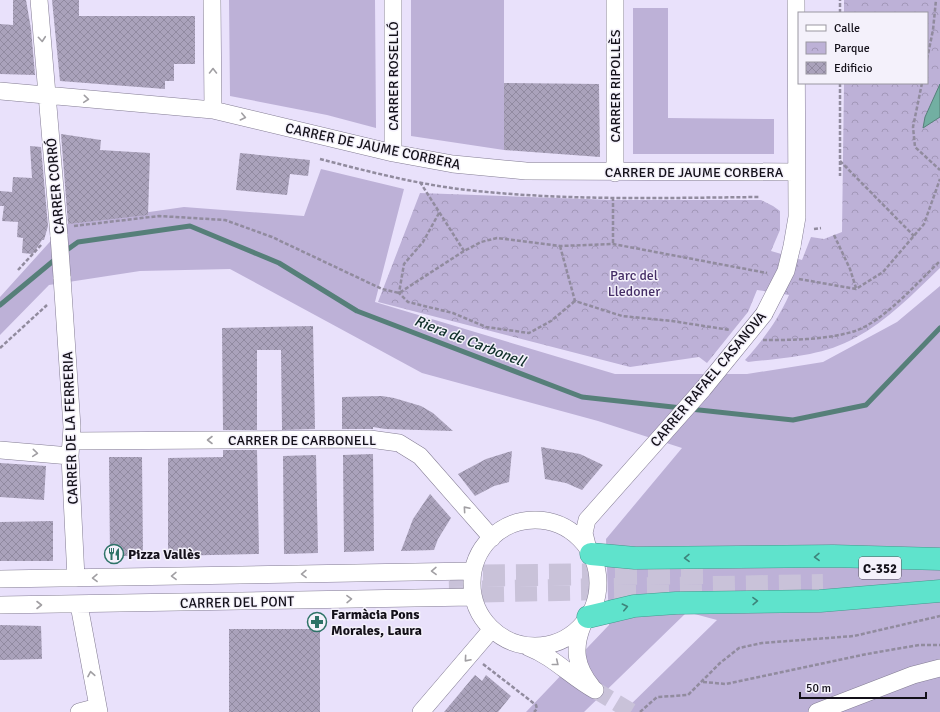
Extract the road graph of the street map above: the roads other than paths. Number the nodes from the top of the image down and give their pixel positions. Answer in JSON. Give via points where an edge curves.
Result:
{"nodes":[{"id":1,"x":39,"y":0,"type":"edge"},
{"id":2,"x":212,"y":0,"type":"edge"},
{"id":3,"x":393,"y":0,"type":"edge"},
{"id":4,"x":616,"y":0,"type":"edge"},
{"id":5,"x":796,"y":0,"type":"edge"},
{"id":6,"x":0,"y":90,"type":"edge"},
{"id":7,"x":47,"y":96,"type":"junction"},
{"id":8,"x":213,"y":110,"type":"junction"},
{"id":9,"x":393,"y":153,"type":"junction"},
{"id":10,"x":796,"y":172,"type":"junction"},
{"id":11,"x":616,"y":173,"type":"junction"},
{"id":12,"x":62,"y":277,"type":"joint"},
{"id":13,"x":71,"y":449,"type":"junction"},
{"id":14,"x":0,"y":450,"type":"edge"},
{"id":15,"x":592,"y":514,"type":"junction"},
{"id":16,"x":554,"y":523,"type":"junction"},
{"id":17,"x":492,"y":538,"type":"junction"},
{"id":18,"x":589,"y":551,"type":"junction"},
{"id":19,"x":940,"y":558,"type":"edge"},
{"id":20,"x":940,"y":565,"type":"edge"},
{"id":21,"x":473,"y":571,"type":"junction"},
{"id":22,"x":76,"y":578,"type":"junction"},
{"id":23,"x":0,"y":579,"type":"edge"},
{"id":24,"x":940,"y":585,"type":"edge"},
{"id":25,"x":940,"y":591,"type":"edge"},
{"id":26,"x":473,"y":597,"type":"junction"},
{"id":27,"x":0,"y":605,"type":"edge"},
{"id":28,"x":79,"y":605,"type":"junction"},
{"id":29,"x":586,"y":620,"type":"junction"},
{"id":30,"x":492,"y":629,"type":"junction"},
{"id":31,"x":522,"y":645,"type":"junction"},
{"id":32,"x":940,"y":668,"type":"edge"},
{"id":33,"x":98,"y":710,"type":"edge"},
{"id":34,"x":78,"y":712,"type":"edge"},
{"id":35,"x":421,"y":712,"type":"edge"},
{"id":36,"x":817,"y":712,"type":"edge"}],
"edges":[{"from":1,"to":7,"type":"street","name":"CARRER CORRÓ","one_way":true},
{"from":8,"to":2,"type":"street","one_way":true},
{"from":3,"to":9,"type":"street","name":"CARRER ROSELLÓ"},
{"from":4,"to":11,"type":"street","name":"CARRER RIPOLLÈS"},
{"from":5,"to":10,"type":"street","name":"CARRER RAFAEL CASANOVA"},
{"from":6,"to":7,"type":"street","name":"CARRER DE JAUME CORBERA"},
{"from":7,"to":8,"type":"street","name":"CARRER DE JAUME CORBERA","one_way":true},
{"from":7,"to":12,"type":"street","name":"CARRER CORRÓ","bridge":true},
{"from":8,"to":9,"type":"street","name":"CARRER DE JAUME CORBERA","one_way":true},
{"from":9,"to":11,"type":"street","name":"CARRER DE JAUME CORBERA","via":[[453,164],[526,171]]},
{"from":10,"to":11,"type":"street","name":"CARRER DE JAUME CORBERA"},
{"from":10,"to":15,"type":"street","name":"CARRER RAFAEL CASANOVA","bridge":true,"via":[[797,217],[792,246],[786,271],[764,314],[704,389]]},
{"from":12,"to":13,"type":"street","name":"CARRER DE LA FERRERIA"},
{"from":14,"to":13,"type":"street","name":"CARRER DE CARBONELL","one_way":true},
{"from":17,"to":13,"type":"street","name":"CARRER DE CARBONELL","one_way":true,"via":[[420,456],[399,443],[370,439]]},
{"from":13,"to":22,"type":"street","name":"CARRER DE LA FERRERIA"},
{"from":15,"to":16,"type":"street","via":[[574,526]]},
{"from":15,"to":18,"type":"street","via":[[585,526],[585,539]]},
{"from":16,"to":17,"type":"street","via":[[535,520],[516,523],[499,531]]},
{"from":16,"to":18,"type":"street","via":[[571,531]]},
{"from":17,"to":21,"type":"street","via":[[478,556]]},
{"from":19,"to":18,"type":"highway","one_way":true,"via":[[642,558]]},
{"from":18,"to":29,"type":"street","via":[[598,573],[598,590]]},
{"from":20,"to":24,"type":"highway","number":"C-352","via":[[822,578]]},
{"from":21,"to":22,"type":"street","name":"CARRER DEL PONT","one_way":true},
{"from":21,"to":26,"type":"street"},
{"from":22,"to":23,"type":"street","name":"CARRER DEL PONT"},
{"from":29,"to":25,"type":"highway","one_way":true,"via":[[634,606],[820,601]]},
{"from":28,"to":26,"type":"street","name":"CARRER DEL PONT","one_way":true},
{"from":26,"to":30,"type":"street","via":[[479,613]]},
{"from":27,"to":28,"type":"street","name":"CARRER DEL PONT","one_way":true},
{"from":33,"to":28,"type":"street","one_way":true},
{"from":29,"to":31,"type":"street","via":[[572,635],[557,642],[541,646]]},
{"from":31,"to":29,"type":"street","one_way":true,"via":[[544,654],[583,684],[595,690],[582,670],[577,655],[578,636]]},
{"from":30,"to":31,"type":"street","via":[[504,638]]},
{"from":30,"to":35,"type":"street","one_way":true},
{"from":32,"to":36,"type":"street","via":[[913,675]]},
{"from":33,"to":34,"type":"street"}]}
